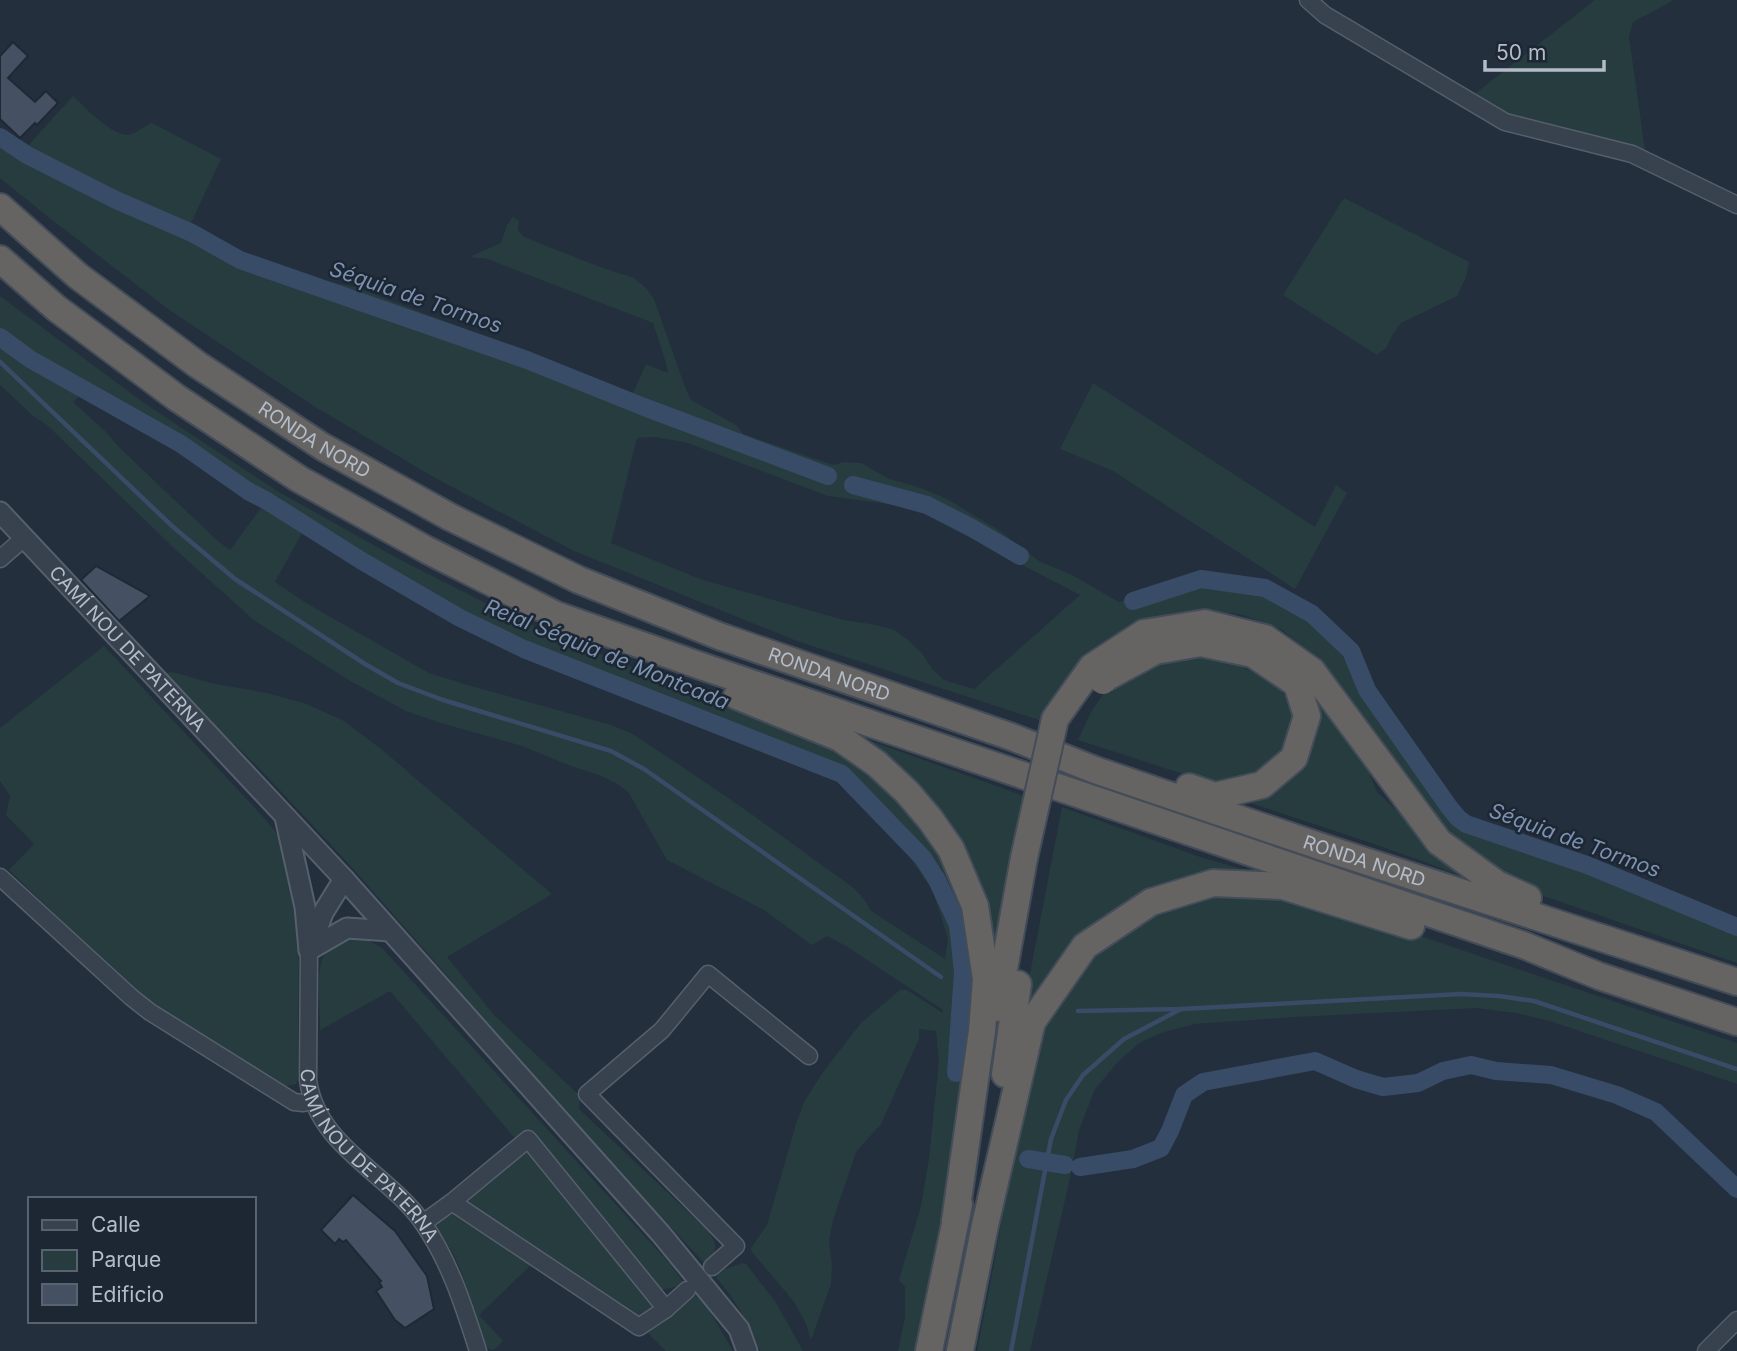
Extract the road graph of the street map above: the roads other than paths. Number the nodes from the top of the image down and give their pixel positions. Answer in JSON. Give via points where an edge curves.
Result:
{"nodes":[{"id":1,"x":1308,"y":0,"type":"edge"},
{"id":2,"x":1737,"y":205,"type":"edge"},
{"id":3,"x":0,"y":208,"type":"edge"},
{"id":4,"x":0,"y":259,"type":"edge"},
{"id":5,"x":0,"y":512,"type":"edge"},
{"id":6,"x":24,"y":538,"type":"junction"},
{"id":7,"x":0,"y":559,"type":"edge"},
{"id":8,"x":556,"y":615,"type":"junction"},
{"id":9,"x":1149,"y":642,"type":"junction"},
{"id":10,"x":1012,"y":737,"type":"junction"},
{"id":11,"x":285,"y":816,"type":"junction"},
{"id":12,"x":1032,"y":858,"type":"junction"},
{"id":13,"x":0,"y":877,"type":"edge"},
{"id":14,"x":344,"y":879,"type":"junction"},
{"id":15,"x":305,"y":906,"type":"junction"},
{"id":16,"x":390,"y":931,"type":"junction"},
{"id":17,"x":309,"y":950,"type":"junction"},
{"id":18,"x":1677,"y":962,"type":"junction"},
{"id":19,"x":1599,"y":976,"type":"junction"},
{"id":20,"x":1737,"y":982,"type":"edge"},
{"id":21,"x":1737,"y":1022,"type":"edge"},
{"id":22,"x":809,"y":1056,"type":"dead end"},
{"id":23,"x":312,"y":1101,"type":"junction"},
{"id":24,"x":452,"y":1202,"type":"junction"},
{"id":25,"x":955,"y":1221,"type":"junction"},
{"id":26,"x":423,"y":1223,"type":"junction"},
{"id":27,"x":985,"y":1225,"type":"junction"},
{"id":28,"x":712,"y":1267,"type":"dead end"},
{"id":29,"x":687,"y":1290,"type":"dead end"},
{"id":30,"x":667,"y":1309,"type":"junction"},
{"id":31,"x":1737,"y":1320,"type":"edge"},
{"id":32,"x":478,"y":1351,"type":"edge"},
{"id":33,"x":747,"y":1351,"type":"edge"},
{"id":34,"x":929,"y":1351,"type":"edge"},
{"id":35,"x":960,"y":1351,"type":"edge"},
{"id":36,"x":1706,"y":1351,"type":"edge"}],
"edges":[{"from":1,"to":2,"type":"street","via":[[1325,15],[1505,122],[1632,154]]},
{"from":3,"to":10,"type":"highway","name":"RONDA NORD","via":[[78,276],[198,365],[323,447],[450,517],[579,580],[719,636]]},
{"from":4,"to":8,"type":"highway","name":"RONDA NORD","via":[[56,308],[177,398],[299,479]]},
{"from":5,"to":6,"type":"street","name":"CAMÍ NOU DE PATERNA"},
{"from":6,"to":7,"type":"street"},
{"from":6,"to":11,"type":"street","name":"CAMÍ NOU DE PATERNA"},
{"from":8,"to":19,"type":"highway","name":"RONDA NORD","via":[[1526,946]]},
{"from":8,"to":25,"type":"highway","via":[[840,738],[906,792],[951,849],[975,906],[986,979]]},
{"from":9,"to":10,"type":"highway","via":[[1201,643],[1254,654],[1297,684],[1307,716],[1294,758],[1262,785],[1215,796],[1099,758]]},
{"from":9,"to":12,"type":"highway","bridge":true,"via":[[1105,678],[1070,727]]},
{"from":9,"to":18,"type":"highway","via":[[1205,623],[1265,638],[1312,671],[1439,842],[1497,884]]},
{"from":10,"to":18,"type":"highway","name":"RONDA NORD","via":[[1095,770]]},
{"from":11,"to":14,"type":"street","name":"CAMÍ NOU DE PATERNA"},
{"from":11,"to":15,"type":"street","name":"CAMÍ NOU DE PATERNA"},
{"from":12,"to":25,"type":"highway"},
{"from":12,"to":27,"type":"highway"},
{"from":13,"to":23,"type":"street","via":[[150,1012],[294,1101]]},
{"from":14,"to":15,"type":"street"},
{"from":14,"to":16,"type":"street"},
{"from":14,"to":17,"type":"street","name":"CAMÍ NOU DE PATERNA","via":[[323,913]]},
{"from":15,"to":17,"type":"street","name":"CAMÍ NOU DE PATERNA"},
{"from":16,"to":17,"type":"street","via":[[347,928]]},
{"from":16,"to":33,"type":"street","via":[[661,1234],[739,1329]]},
{"from":17,"to":23,"type":"street","name":"CAMÍ NOU DE PATERNA","via":[[308,1080]]},
{"from":18,"to":20,"type":"highway","name":"RONDA NORD"},
{"from":19,"to":21,"type":"highway","name":"RONDA NORD"},
{"from":19,"to":27,"type":"highway","via":[[1521,960],[1283,886],[1213,883],[1151,902],[1085,946],[1032,1022]]},
{"from":22,"to":28,"type":"street","via":[[708,974],[662,1030],[587,1094],[736,1246]]},
{"from":23,"to":26,"type":"street","name":"CAMÍ NOU DE PATERNA","via":[[333,1135]]},
{"from":24,"to":26,"type":"street"},
{"from":24,"to":30,"type":"street","via":[[639,1327]]},
{"from":24,"to":30,"type":"street","via":[[528,1139]]},
{"from":25,"to":34,"type":"highway"},
{"from":26,"to":32,"type":"street","name":"CAMÍ NOU DE PATERNA","via":[[450,1270]]},
{"from":27,"to":35,"type":"highway"},
{"from":29,"to":30,"type":"street"},
{"from":31,"to":36,"type":"street"}]}
